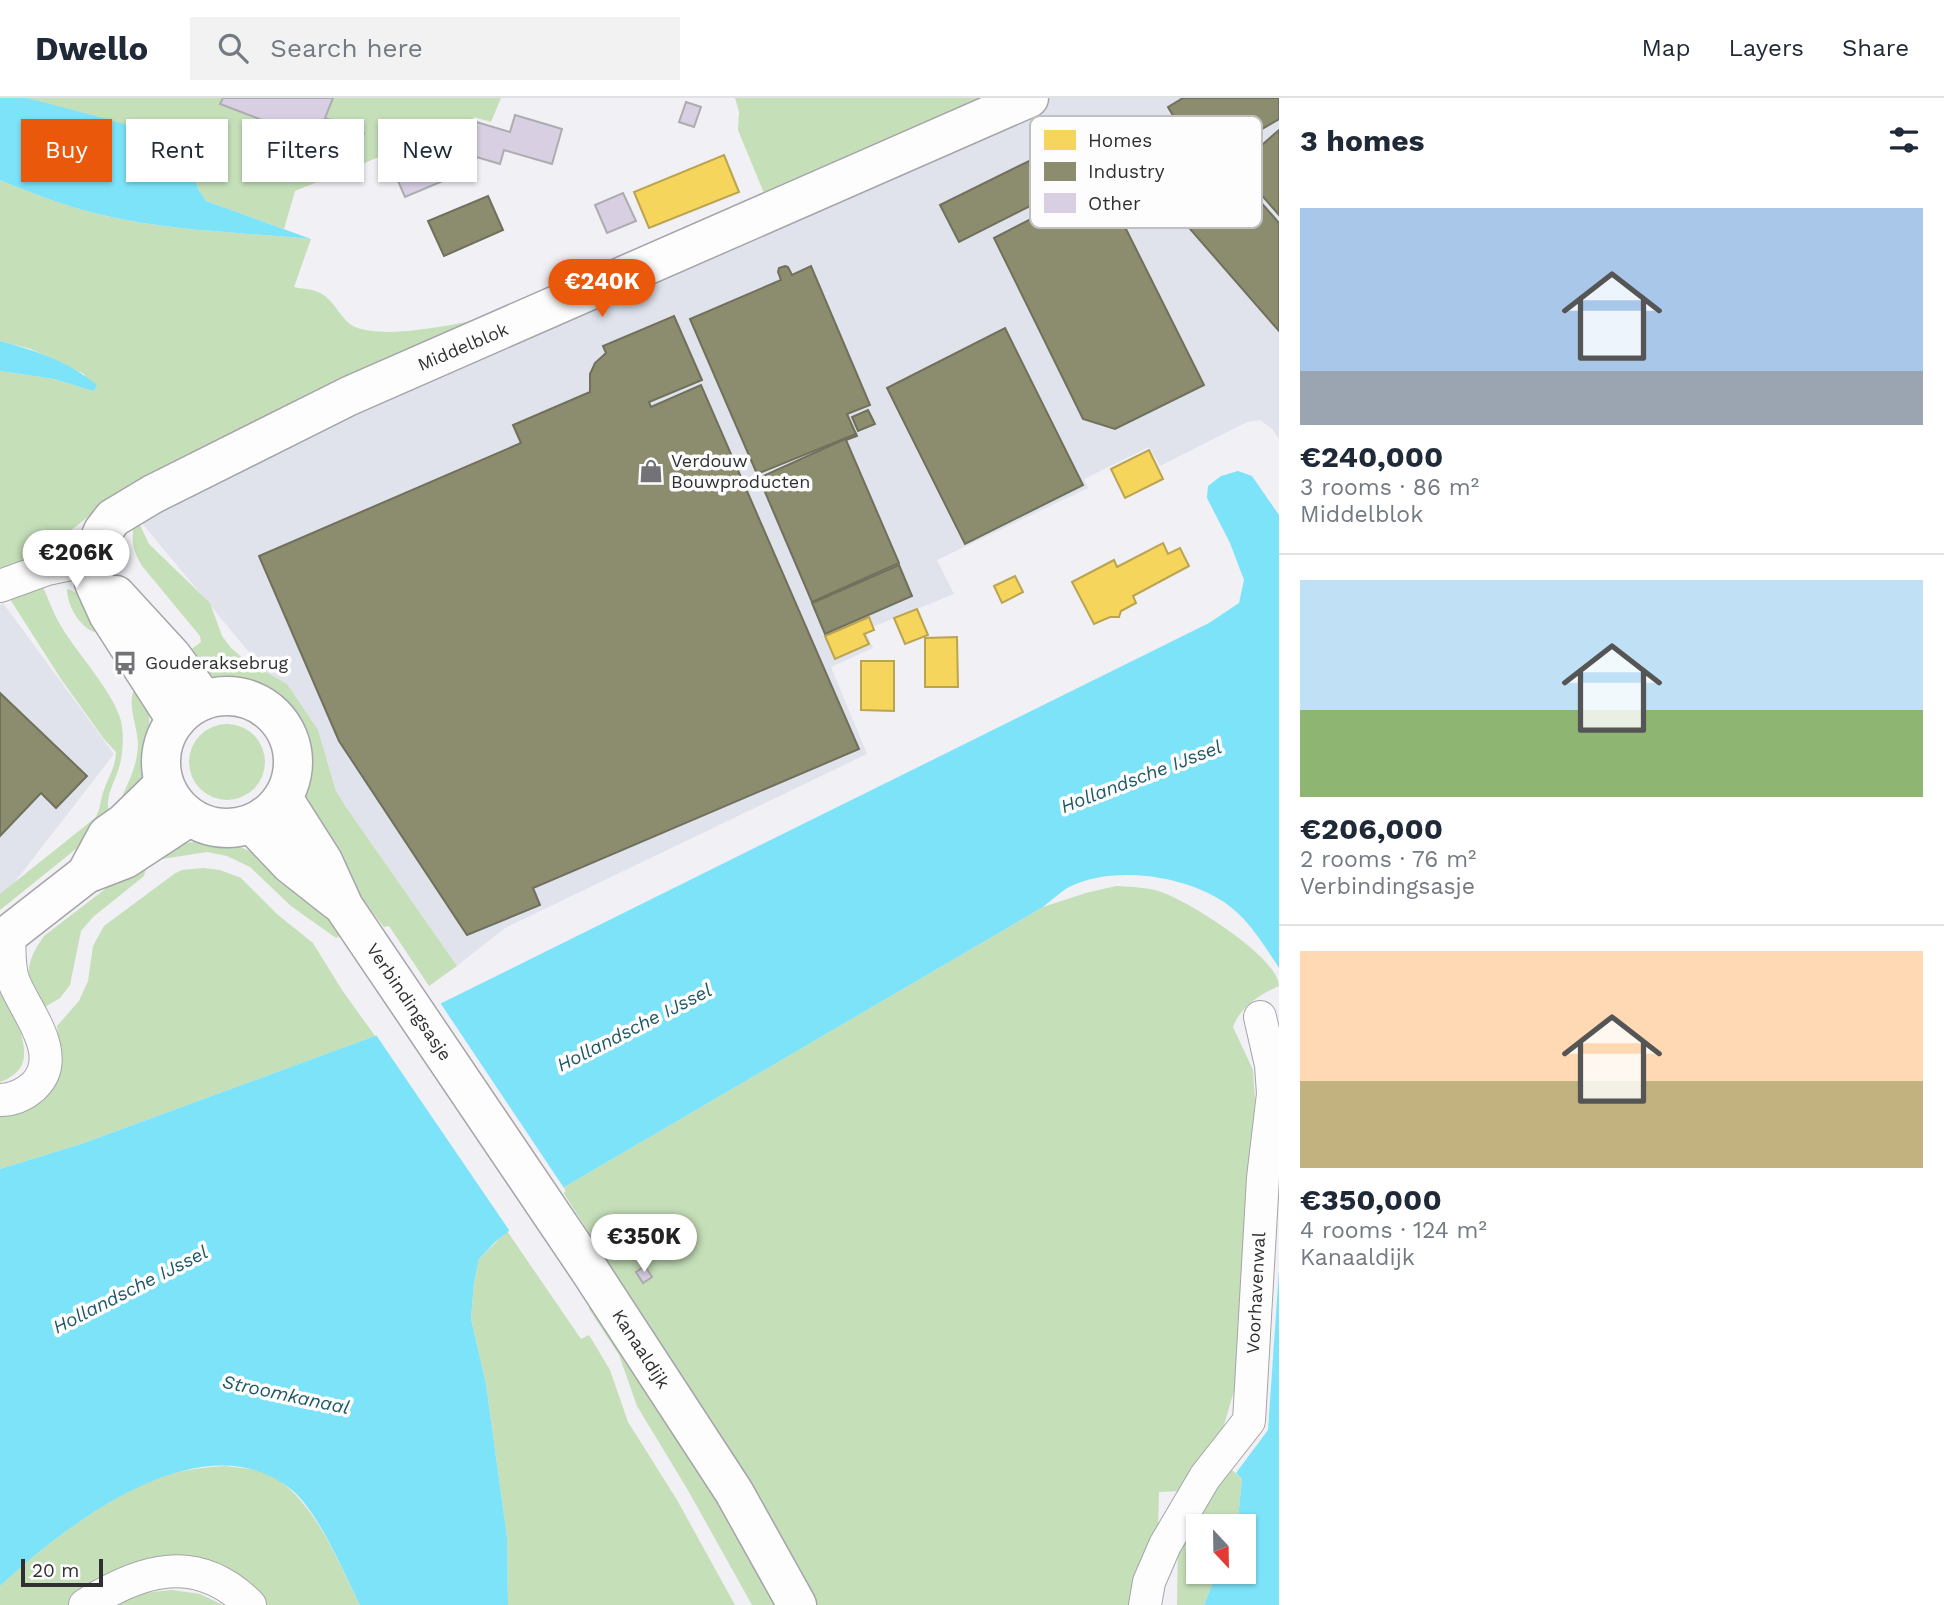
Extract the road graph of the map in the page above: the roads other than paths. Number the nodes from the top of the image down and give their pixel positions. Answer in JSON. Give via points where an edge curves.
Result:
{"nodes":[{"id":1,"x":1029,"y":98,"type":"edge"},
{"id":2,"x":93,"y":559,"type":"junction"},
{"id":3,"x":0,"y":586,"type":"edge"},
{"id":4,"x":190,"y":710,"type":"junction"},
{"id":5,"x":164,"y":784,"type":"junction"},
{"id":6,"x":283,"y":798,"type":"junction"},
{"id":7,"x":189,"y":817,"type":"junction"},
{"id":8,"x":252,"y":824,"type":"junction"},
{"id":9,"x":86,"y":874,"type":"junction"},
{"id":10,"x":344,"y":907,"type":"junction"},
{"id":11,"x":5,"y":937,"type":"edge"},
{"id":12,"x":1260,"y":1017,"type":"dead end"},
{"id":13,"x":474,"y":1098,"type":"joint"},
{"id":14,"x":0,"y":1100,"type":"edge"},
{"id":15,"x":1165,"y":1545,"type":"junction"},
{"id":16,"x":85,"y":1605,"type":"edge"},
{"id":17,"x":250,"y":1605,"type":"edge"},
{"id":18,"x":797,"y":1605,"type":"edge"},
{"id":19,"x":1144,"y":1605,"type":"edge"},
{"id":20,"x":1164,"y":1605,"type":"edge"}],
"edges":[{"from":1,"to":2,"type":"main road","name":"Middelblok","via":[[349,396],[113,518]]},
{"from":2,"to":3,"type":"street","via":[[38,571]]},
{"from":2,"to":4,"type":"main road","via":[[94,583],[108,614]]},
{"from":4,"to":5,"type":"main road","via":[[166,737],[161,755]]},
{"from":4,"to":6,"type":"main road","via":[[226,696],[247,699],[275,717],[287,735],[292,756],[291,778]]},
{"from":5,"to":7,"type":"main road","via":[[174,803]]},
{"from":5,"to":9,"type":"main road","via":[[107,835]]},
{"from":6,"to":8,"type":"main road"},
{"from":6,"to":10,"type":"main road","name":"Verbindingsasje","via":[[323,861]]},
{"from":7,"to":8,"type":"main road","via":[[220,828]]},
{"from":7,"to":9,"type":"main road","via":[[125,859]]},
{"from":8,"to":10,"type":"main road","name":"Verbindingsasje","via":[[290,864]]},
{"from":9,"to":11,"type":"main road"},
{"from":10,"to":13,"type":"main road","name":"Verbindingsasje"},
{"from":11,"to":14,"type":"street","via":[[13,980],[38,1028],[46,1057],[39,1081],[18,1097]]},
{"from":12,"to":15,"type":"street","name":"Voorhavenwal","via":[[1273,1094],[1263,1178],[1249,1421],[1205,1477]]},
{"from":13,"to":18,"type":"main road","name":"Kanaaldijk","via":[[734,1492]]},
{"from":15,"to":19,"type":"street","name":"Voorhavenwal"},
{"from":15,"to":20,"type":"street","name":"Voorhavenwal"},
{"from":16,"to":17,"type":"street","via":[[130,1579],[176,1571],[228,1587]]}]}
